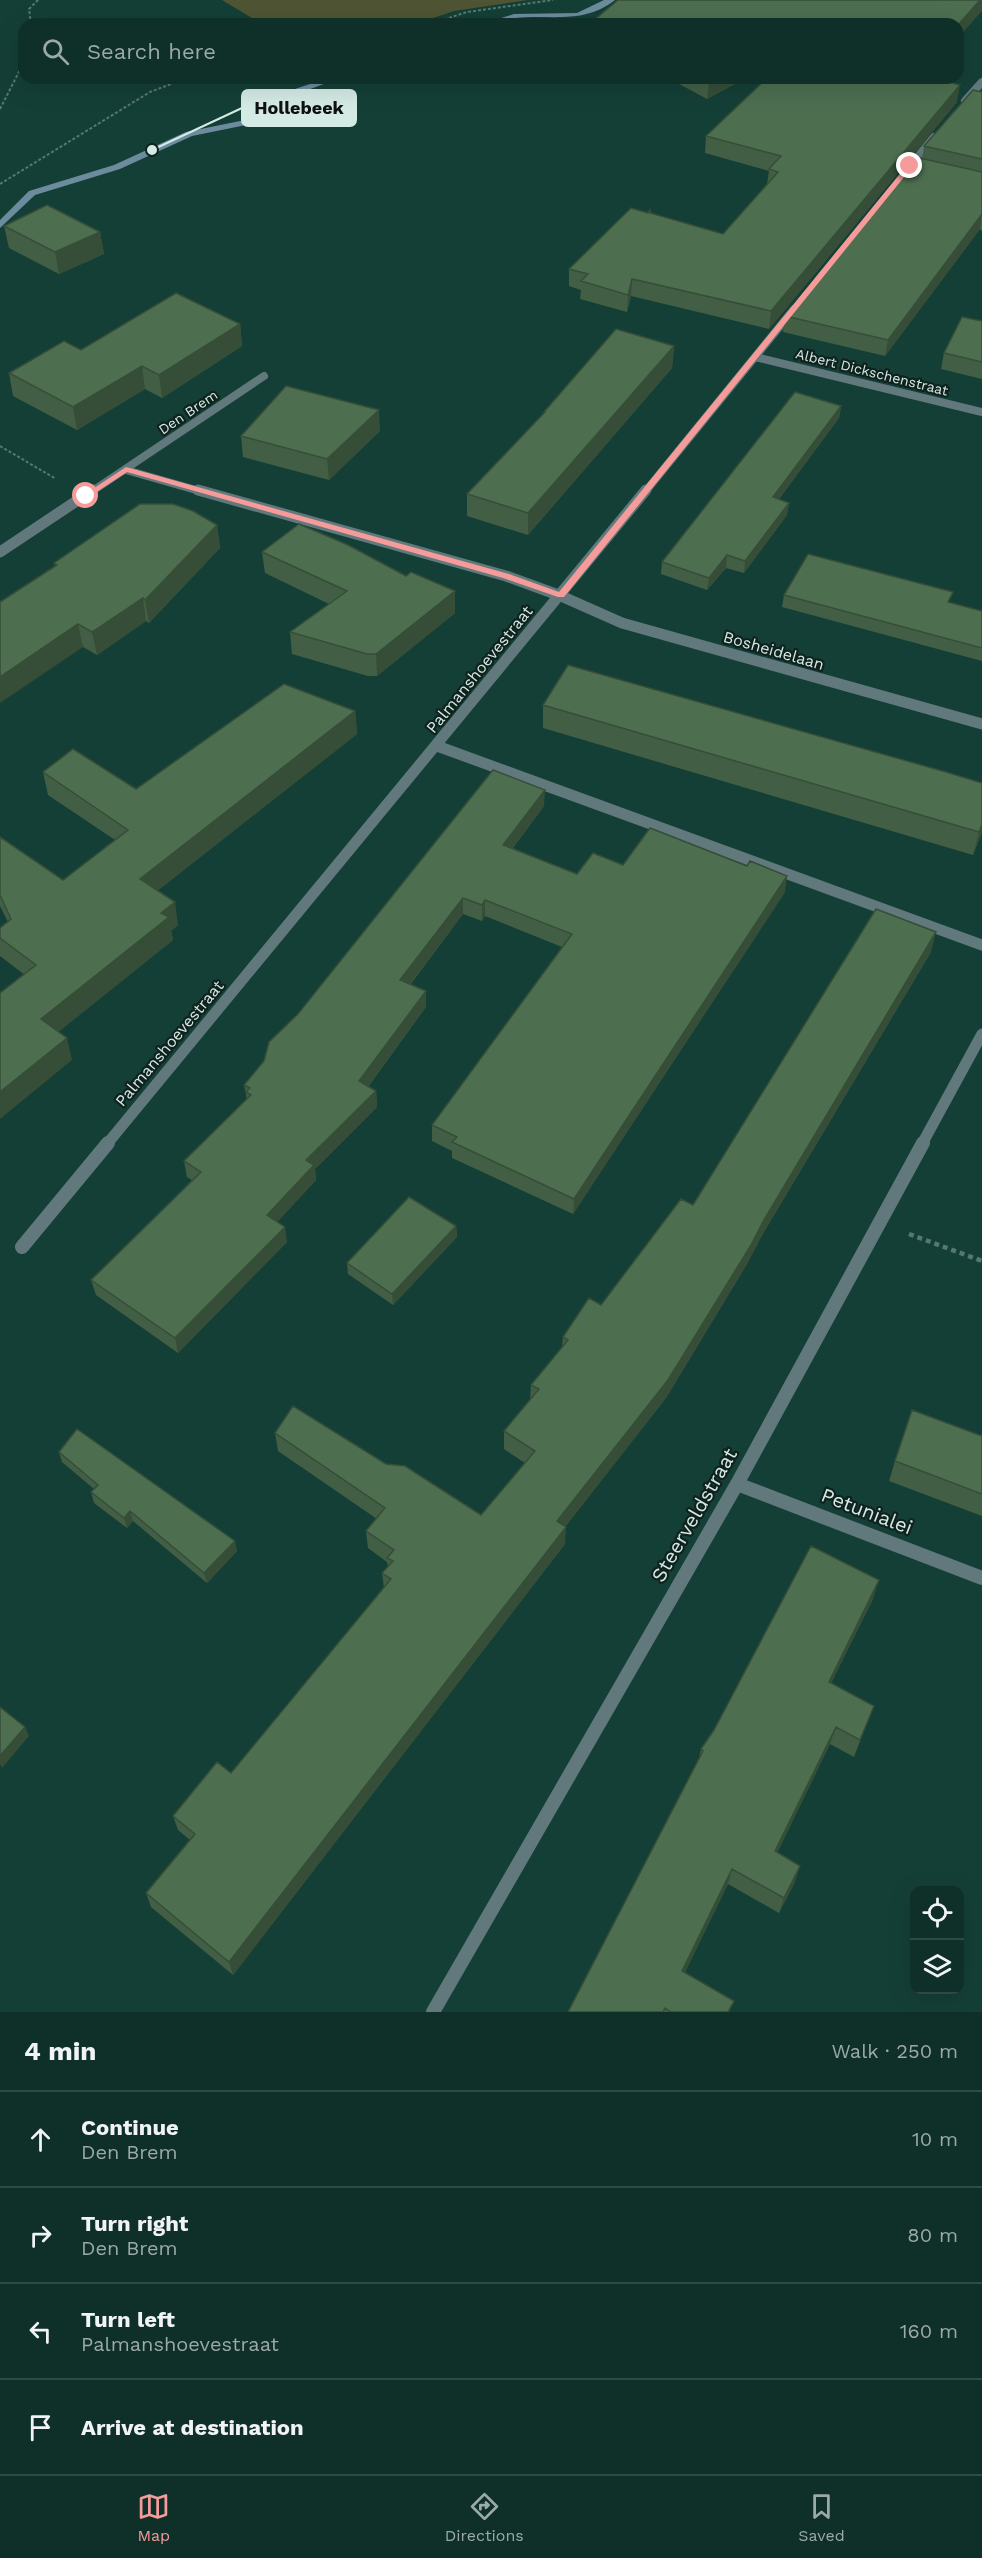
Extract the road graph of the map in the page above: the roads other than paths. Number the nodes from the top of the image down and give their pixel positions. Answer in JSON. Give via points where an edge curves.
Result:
{"nodes":[{"id":1,"x":982,"y":82,"type":"edge"},
{"id":2,"x":960,"y":107,"type":"edge"},
{"id":3,"x":939,"y":132,"type":"edge"},
{"id":4,"x":910,"y":166,"type":"junction"},
{"id":5,"x":920,"y":168,"type":"edge"},
{"id":6,"x":902,"y":176,"type":"edge"},
{"id":7,"x":799,"y":303,"type":"edge"},
{"id":8,"x":755,"y":357,"type":"junction"},
{"id":9,"x":264,"y":376,"type":"dead end"},
{"id":10,"x":982,"y":412,"type":"edge"},
{"id":11,"x":126,"y":470,"type":"junction"},
{"id":12,"x":0,"y":552,"type":"edge"},
{"id":13,"x":561,"y":596,"type":"junction"},
{"id":14,"x":982,"y":724,"type":"edge"},
{"id":15,"x":437,"y":746,"type":"junction"},
{"id":16,"x":982,"y":945,"type":"edge"},
{"id":17,"x":982,"y":1034,"type":"edge"},
{"id":18,"x":22,"y":1247,"type":"dead end"},
{"id":19,"x":737,"y":1484,"type":"junction"},
{"id":20,"x":982,"y":1578,"type":"edge"},
{"id":21,"x":433,"y":2012,"type":"edge"}],
"edges":[{"from":1,"to":2,"type":"street"},
{"from":3,"to":4,"type":"street"},
{"from":4,"to":5,"type":"street"},
{"from":4,"to":6,"type":"street"},
{"from":7,"to":8,"type":"street","name":"Palmanshoevestraat"},
{"from":8,"to":10,"type":"street","name":"Albert Dickschenstraat"},
{"from":8,"to":13,"type":"street","name":"Palmanshoevestraat"},
{"from":9,"to":11,"type":"street","name":"Den Brem"},
{"from":11,"to":12,"type":"street","name":"Den Brem"},
{"from":11,"to":13,"type":"street","via":[[506,576]]},
{"from":13,"to":14,"type":"street","name":"Bosheidelaan","via":[[622,623]]},
{"from":13,"to":15,"type":"street","name":"Palmanshoevestraat"},
{"from":15,"to":16,"type":"street"},
{"from":15,"to":18,"type":"street","name":"Palmanshoevestraat"},
{"from":17,"to":19,"type":"street","name":"Steerveldstraat"},
{"from":19,"to":20,"type":"street","name":"Petunialei"},
{"from":19,"to":21,"type":"street","name":"Steerveldstraat"}]}
